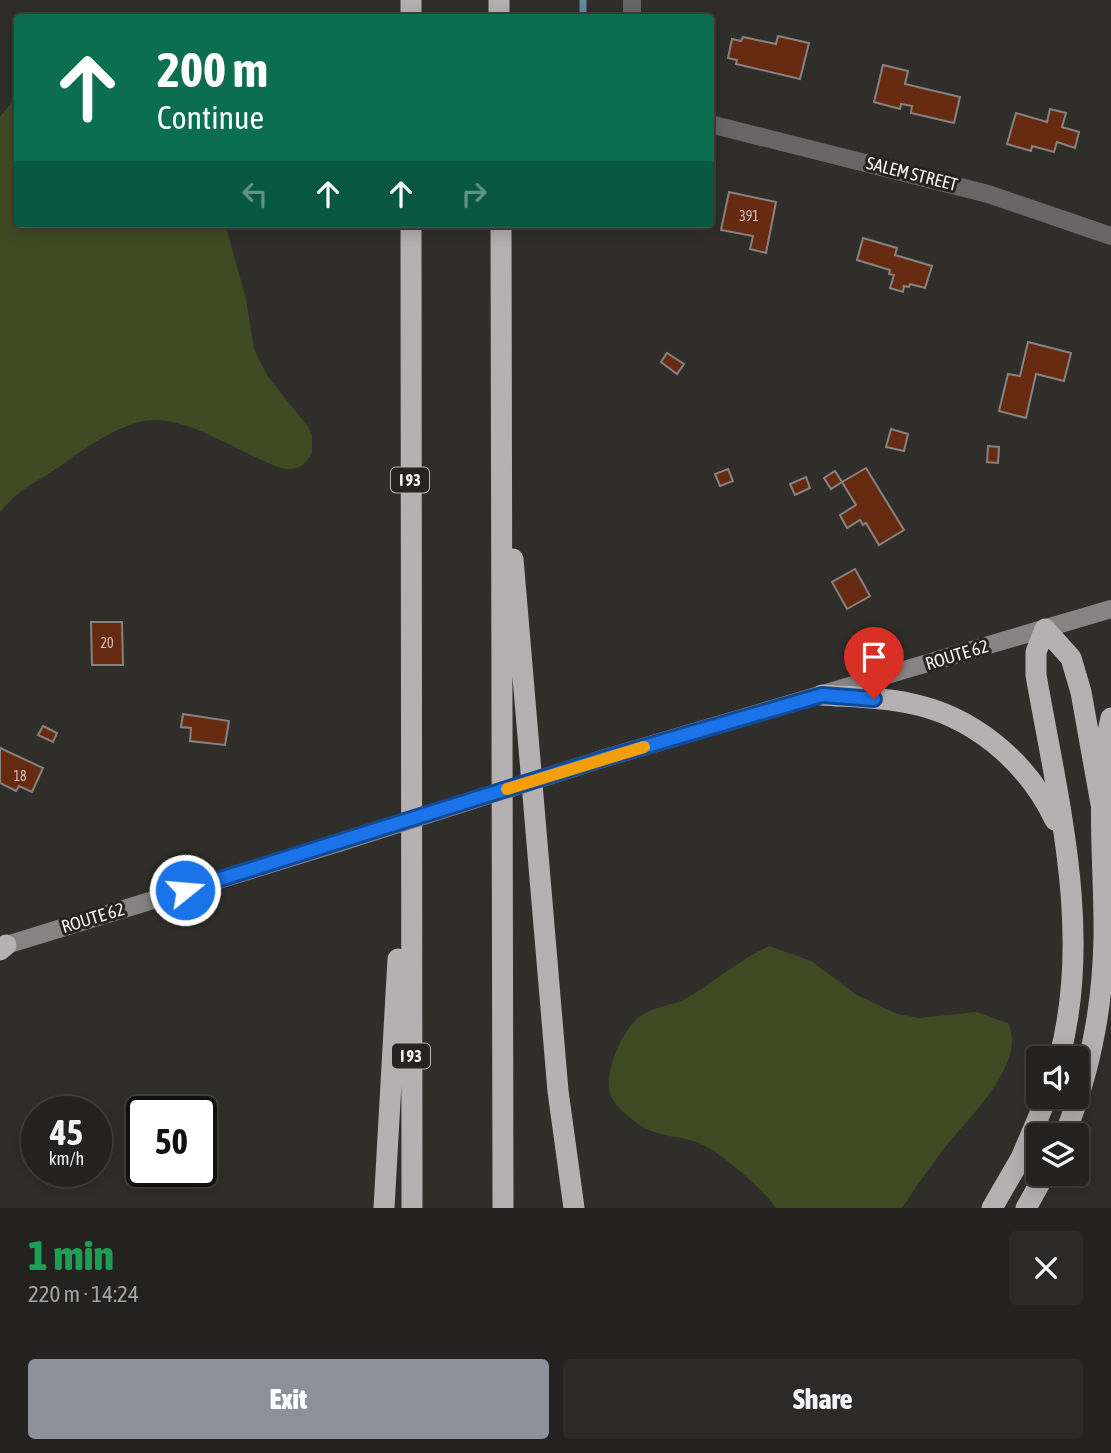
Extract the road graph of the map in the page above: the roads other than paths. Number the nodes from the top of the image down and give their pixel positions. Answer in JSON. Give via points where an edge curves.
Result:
{"nodes":[{"id":1,"x":714,"y":125,"type":"edge"},
{"id":2,"x":411,"y":228,"type":"edge"},
{"id":3,"x":501,"y":228,"type":"edge"},
{"id":4,"x":1111,"y":236,"type":"edge"},
{"id":5,"x":500,"y":401,"type":"junction"},
{"id":6,"x":1111,"y":609,"type":"edge"},
{"id":7,"x":1045,"y":629,"type":"junction"},
{"id":8,"x":822,"y":695,"type":"junction"},
{"id":9,"x":1111,"y":718,"type":"edge"},
{"id":10,"x":410,"y":737,"type":"junction"},
{"id":11,"x":1101,"y":804,"type":"junction"},
{"id":12,"x":1066,"y":855,"type":"junction"},
{"id":13,"x":2,"y":947,"type":"edge"},
{"id":14,"x":1062,"y":1046,"type":"edge"},
{"id":15,"x":1042,"y":1109,"type":"edge"},
{"id":16,"x":1068,"y":1123,"type":"edge"},
{"id":17,"x":1038,"y":1186,"type":"edge"},
{"id":18,"x":384,"y":1208,"type":"edge"},
{"id":19,"x":412,"y":1208,"type":"edge"},
{"id":20,"x":503,"y":1208,"type":"edge"},
{"id":21,"x":574,"y":1208,"type":"edge"},
{"id":22,"x":992,"y":1208,"type":"edge"},
{"id":23,"x":1026,"y":1208,"type":"edge"}],
"edges":[{"from":1,"to":4,"type":"street","name":"SALEM STREET","via":[[1023,204]]},
{"from":2,"to":10,"type":"highway","number":"I 93"},
{"from":3,"to":5,"type":"highway"},
{"from":5,"to":20,"type":"highway"},
{"from":5,"to":21,"type":"highway","via":[[558,1091]]},
{"from":6,"to":7,"type":"main road","name":"ROUTE 62"},
{"from":7,"to":8,"type":"main road","name":"ROUTE 62"},
{"from":7,"to":11,"type":"highway","via":[[1072,658]]},
{"from":7,"to":12,"type":"highway","via":[[1036,652],[1037,675]]},
{"from":8,"to":12,"type":"highway","via":[[916,705],[956,719],[985,736],[1012,758],[1042,795]]},
{"from":8,"to":13,"type":"main road","name":"ROUTE 62","bridge":true},
{"from":9,"to":11,"type":"highway"},
{"from":10,"to":18,"type":"highway"},
{"from":10,"to":19,"type":"highway","number":"I 93"},
{"from":11,"to":16,"type":"highway","via":[[1102,982],[1089,1058]]},
{"from":12,"to":14,"type":"highway","via":[[1075,959]]},
{"from":15,"to":22,"type":"highway"},
{"from":17,"to":23,"type":"highway"}]}
